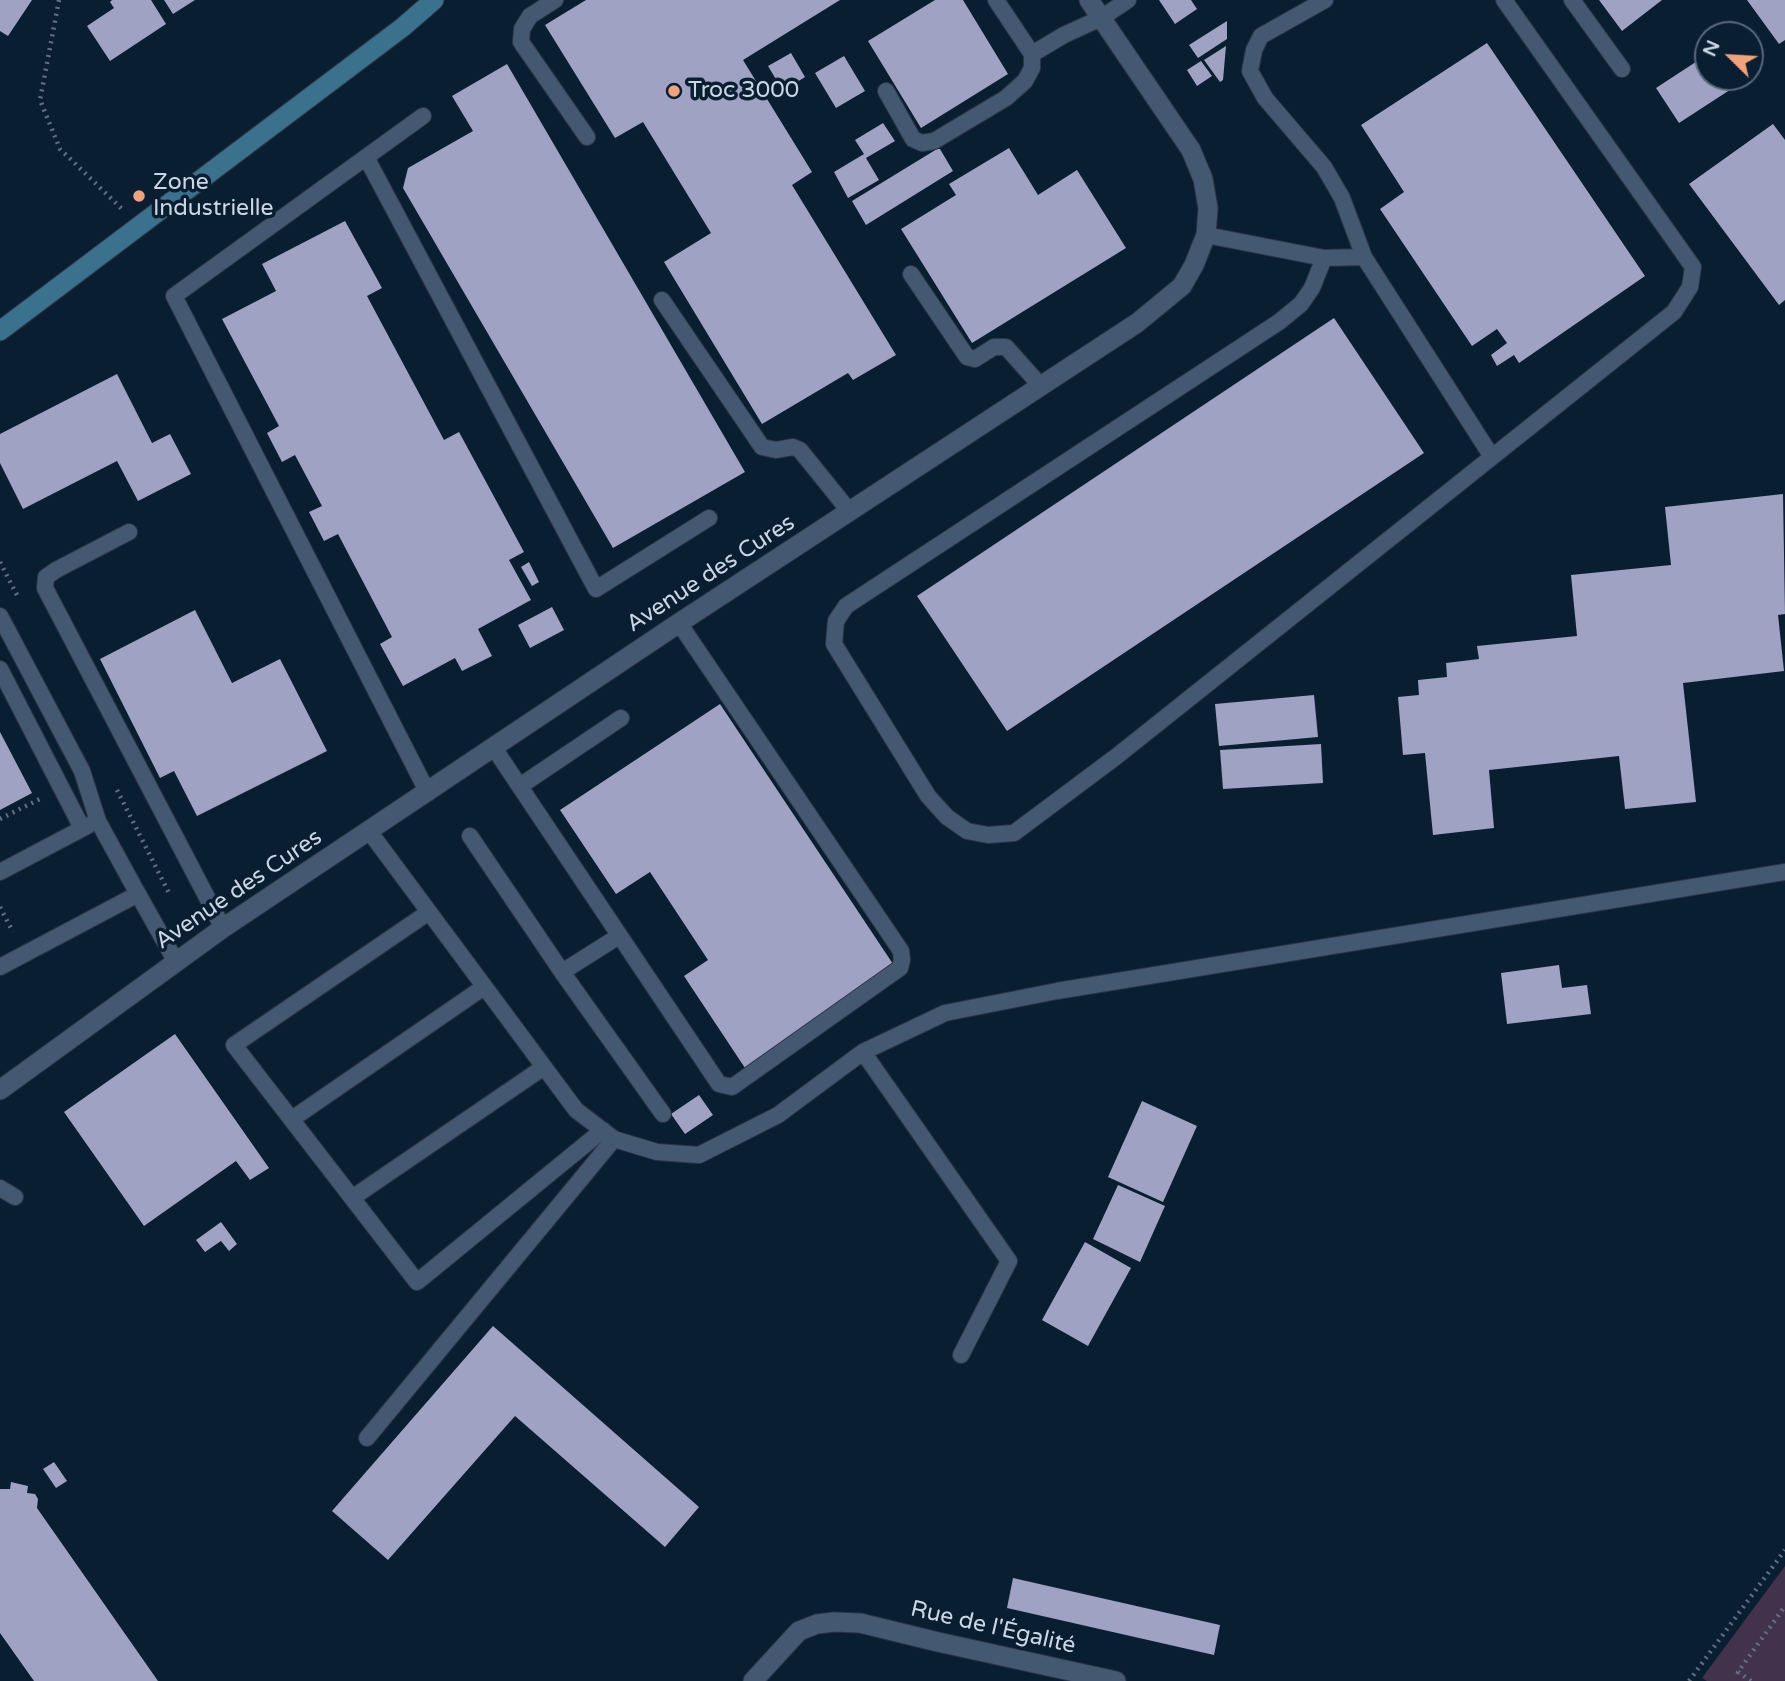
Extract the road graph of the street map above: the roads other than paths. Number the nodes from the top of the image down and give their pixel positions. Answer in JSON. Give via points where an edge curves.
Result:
{"nodes":[{"id":1,"x":434,"y":0,"type":"edge"},
{"id":2,"x":446,"y":0,"type":"edge"},
{"id":3,"x":555,"y":0,"type":"edge"},
{"id":4,"x":996,"y":0,"type":"edge"},
{"id":5,"x":1089,"y":0,"type":"edge"},
{"id":6,"x":1128,"y":0,"type":"edge"},
{"id":7,"x":1325,"y":0,"type":"edge"},
{"id":8,"x":1504,"y":0,"type":"edge"},
{"id":9,"x":1572,"y":0,"type":"edge"},
{"id":10,"x":1101,"y":18,"type":"junction"},
{"id":11,"x":402,"y":27,"type":"junction"},
{"id":12,"x":1032,"y":54,"type":"junction"},
{"id":13,"x":1622,"y":69,"type":"dead end"},
{"id":14,"x":886,"y":91,"type":"dead end"},
{"id":15,"x":423,"y":116,"type":"dead end"},
{"id":16,"x":587,"y":137,"type":"dead end"},
{"id":17,"x":366,"y":157,"type":"junction"},
{"id":18,"x":1206,"y":234,"type":"junction"},
{"id":19,"x":1364,"y":257,"type":"junction"},
{"id":20,"x":1324,"y":258,"type":"junction"},
{"id":21,"x":911,"y":274,"type":"dead end"},
{"id":22,"x":662,"y":300,"type":"dead end"},
{"id":23,"x":0,"y":331,"type":"edge"},
{"id":24,"x":1040,"y":385,"type":"junction"},
{"id":25,"x":1492,"y":457,"type":"junction"},
{"id":26,"x":850,"y":512,"type":"junction"},
{"id":27,"x":709,"y":518,"type":"dead end"},
{"id":28,"x":129,"y":532,"type":"dead end"},
{"id":29,"x":0,"y":616,"type":"edge"},
{"id":30,"x":679,"y":624,"type":"junction"},
{"id":31,"x":0,"y":669,"type":"edge"},
{"id":32,"x":621,"y":718,"type":"dead end"},
{"id":33,"x":494,"y":748,"type":"junction"},
{"id":34,"x":520,"y":786,"type":"junction"},
{"id":35,"x":428,"y":793,"type":"junction"},
{"id":36,"x":98,"y":821,"type":"junction"},
{"id":37,"x":82,"y":828,"type":"junction"},
{"id":38,"x":369,"y":831,"type":"junction"},
{"id":39,"x":470,"y":836,"type":"dead end"},
{"id":40,"x":0,"y":872,"type":"edge"},
{"id":41,"x":1785,"y":872,"type":"edge"},
{"id":42,"x":138,"y":894,"type":"junction"},
{"id":43,"x":429,"y":912,"type":"junction"},
{"id":44,"x":223,"y":928,"type":"junction"},
{"id":45,"x":620,"y":936,"type":"junction"},
{"id":46,"x":176,"y":962,"type":"junction"},
{"id":47,"x":0,"y":967,"type":"edge"},
{"id":48,"x":562,"y":972,"type":"junction"},
{"id":49,"x":484,"y":987,"type":"junction"},
{"id":50,"x":863,"y":1052,"type":"junction"},
{"id":51,"x":544,"y":1067,"type":"junction"},
{"id":52,"x":2,"y":1083,"type":"edge"},
{"id":53,"x":663,"y":1114,"type":"dead end"},
{"id":54,"x":292,"y":1119,"type":"junction"},
{"id":55,"x":608,"y":1135,"type":"junction"},
{"id":56,"x":0,"y":1188,"type":"edge"},
{"id":57,"x":15,"y":1197,"type":"dead end"},
{"id":58,"x":352,"y":1198,"type":"junction"},
{"id":59,"x":961,"y":1355,"type":"dead end"},
{"id":60,"x":367,"y":1438,"type":"dead end"},
{"id":61,"x":753,"y":1681,"type":"edge"},
{"id":62,"x":1116,"y":1681,"type":"edge"}],
"edges":[{"from":1,"to":11,"type":"main road"},
{"from":2,"to":11,"type":"main road"},
{"from":3,"to":16,"type":"lane","via":[[530,16],[521,43]]},
{"from":4,"to":12,"type":"lane"},
{"from":5,"to":10,"type":"street","name":"Avenue des Cures"},
{"from":6,"to":10,"type":"lane"},
{"from":7,"to":19,"type":"lane","via":[[1261,36],[1250,71],[1265,98],[1324,167],[1342,198]]},
{"from":8,"to":25,"type":"lane","via":[[1693,267],[1690,287],[1674,312]]},
{"from":9,"to":13,"type":"lane"},
{"from":10,"to":12,"type":"lane"},
{"from":10,"to":18,"type":"street","name":"Avenue des Cures","via":[[1191,150],[1208,208]]},
{"from":11,"to":23,"type":"main road"},
{"from":12,"to":14,"type":"lane","via":[[1032,68],[1025,81],[1006,98],[934,141],[913,139]]},
{"from":15,"to":17,"type":"lane"},
{"from":17,"to":27,"type":"lane","via":[[596,589]]},
{"from":17,"to":35,"type":"lane","via":[[174,296]]},
{"from":18,"to":20,"type":"lane"},
{"from":18,"to":24,"type":"street","name":"Avenue des Cures","via":[[1182,286],[1161,306]]},
{"from":19,"to":20,"type":"lane"},
{"from":19,"to":25,"type":"lane"},
{"from":20,"to":25,"type":"lane","via":[[1301,304],[1279,322],[846,607],[836,621],[834,644],[928,796],[967,831],[988,835],[1014,832],[1117,756]]},
{"from":21,"to":24,"type":"lane","via":[[967,357],[975,359],[994,346],[1006,347]]},
{"from":22,"to":26,"type":"lane","via":[[762,447],[800,450]]},
{"from":24,"to":26,"type":"street","name":"Avenue des Cures"},
{"from":26,"to":30,"type":"street","name":"Avenue des Cures"},
{"from":28,"to":44,"type":"lane","via":[[56,570],[46,577],[45,588]]},
{"from":29,"to":36,"type":"lane","via":[[82,771]]},
{"from":30,"to":33,"type":"street","name":"Avenue des Cures"},
{"from":30,"to":45,"type":"lane","via":[[901,951],[902,960],[900,968],[732,1087],[719,1084]]},
{"from":31,"to":37,"type":"lane"},
{"from":32,"to":34,"type":"lane"},
{"from":33,"to":34,"type":"lane"},
{"from":33,"to":35,"type":"street","name":"Avenue des Cures"},
{"from":34,"to":45,"type":"lane"},
{"from":35,"to":38,"type":"street","name":"Avenue des Cures"},
{"from":36,"to":37,"type":"lane"},
{"from":36,"to":42,"type":"lane"},
{"from":37,"to":40,"type":"lane"},
{"from":38,"to":43,"type":"lane"},
{"from":38,"to":44,"type":"street","name":"Avenue des Cures"},
{"from":39,"to":48,"type":"lane"},
{"from":41,"to":50,"type":"lane","via":[[1057,991],[946,1013]]},
{"from":42,"to":46,"type":"lane"},
{"from":42,"to":47,"type":"lane"},
{"from":43,"to":49,"type":"lane"},
{"from":43,"to":54,"type":"lane","via":[[234,1045]]},
{"from":44,"to":46,"type":"street","name":"Avenue des Cures"},
{"from":45,"to":48,"type":"lane"},
{"from":46,"to":52,"type":"street","name":"Avenue des Cures"},
{"from":48,"to":53,"type":"lane"},
{"from":49,"to":51,"type":"lane"},
{"from":49,"to":54,"type":"lane"},
{"from":50,"to":55,"type":"lane","via":[[778,1115],[699,1155],[657,1152]]},
{"from":50,"to":59,"type":"lane","via":[[1009,1261]]},
{"from":51,"to":55,"type":"lane","via":[[576,1110]]},
{"from":51,"to":58,"type":"lane"},
{"from":54,"to":58,"type":"lane"},
{"from":55,"to":58,"type":"lane","via":[[417,1282]]},
{"from":55,"to":60,"type":"lane"},
{"from":56,"to":57,"type":"lane"},
{"from":61,"to":62,"type":"street","name":"Rue de l'Égalité","via":[[799,1632],[834,1622],[860,1623]]}]}
